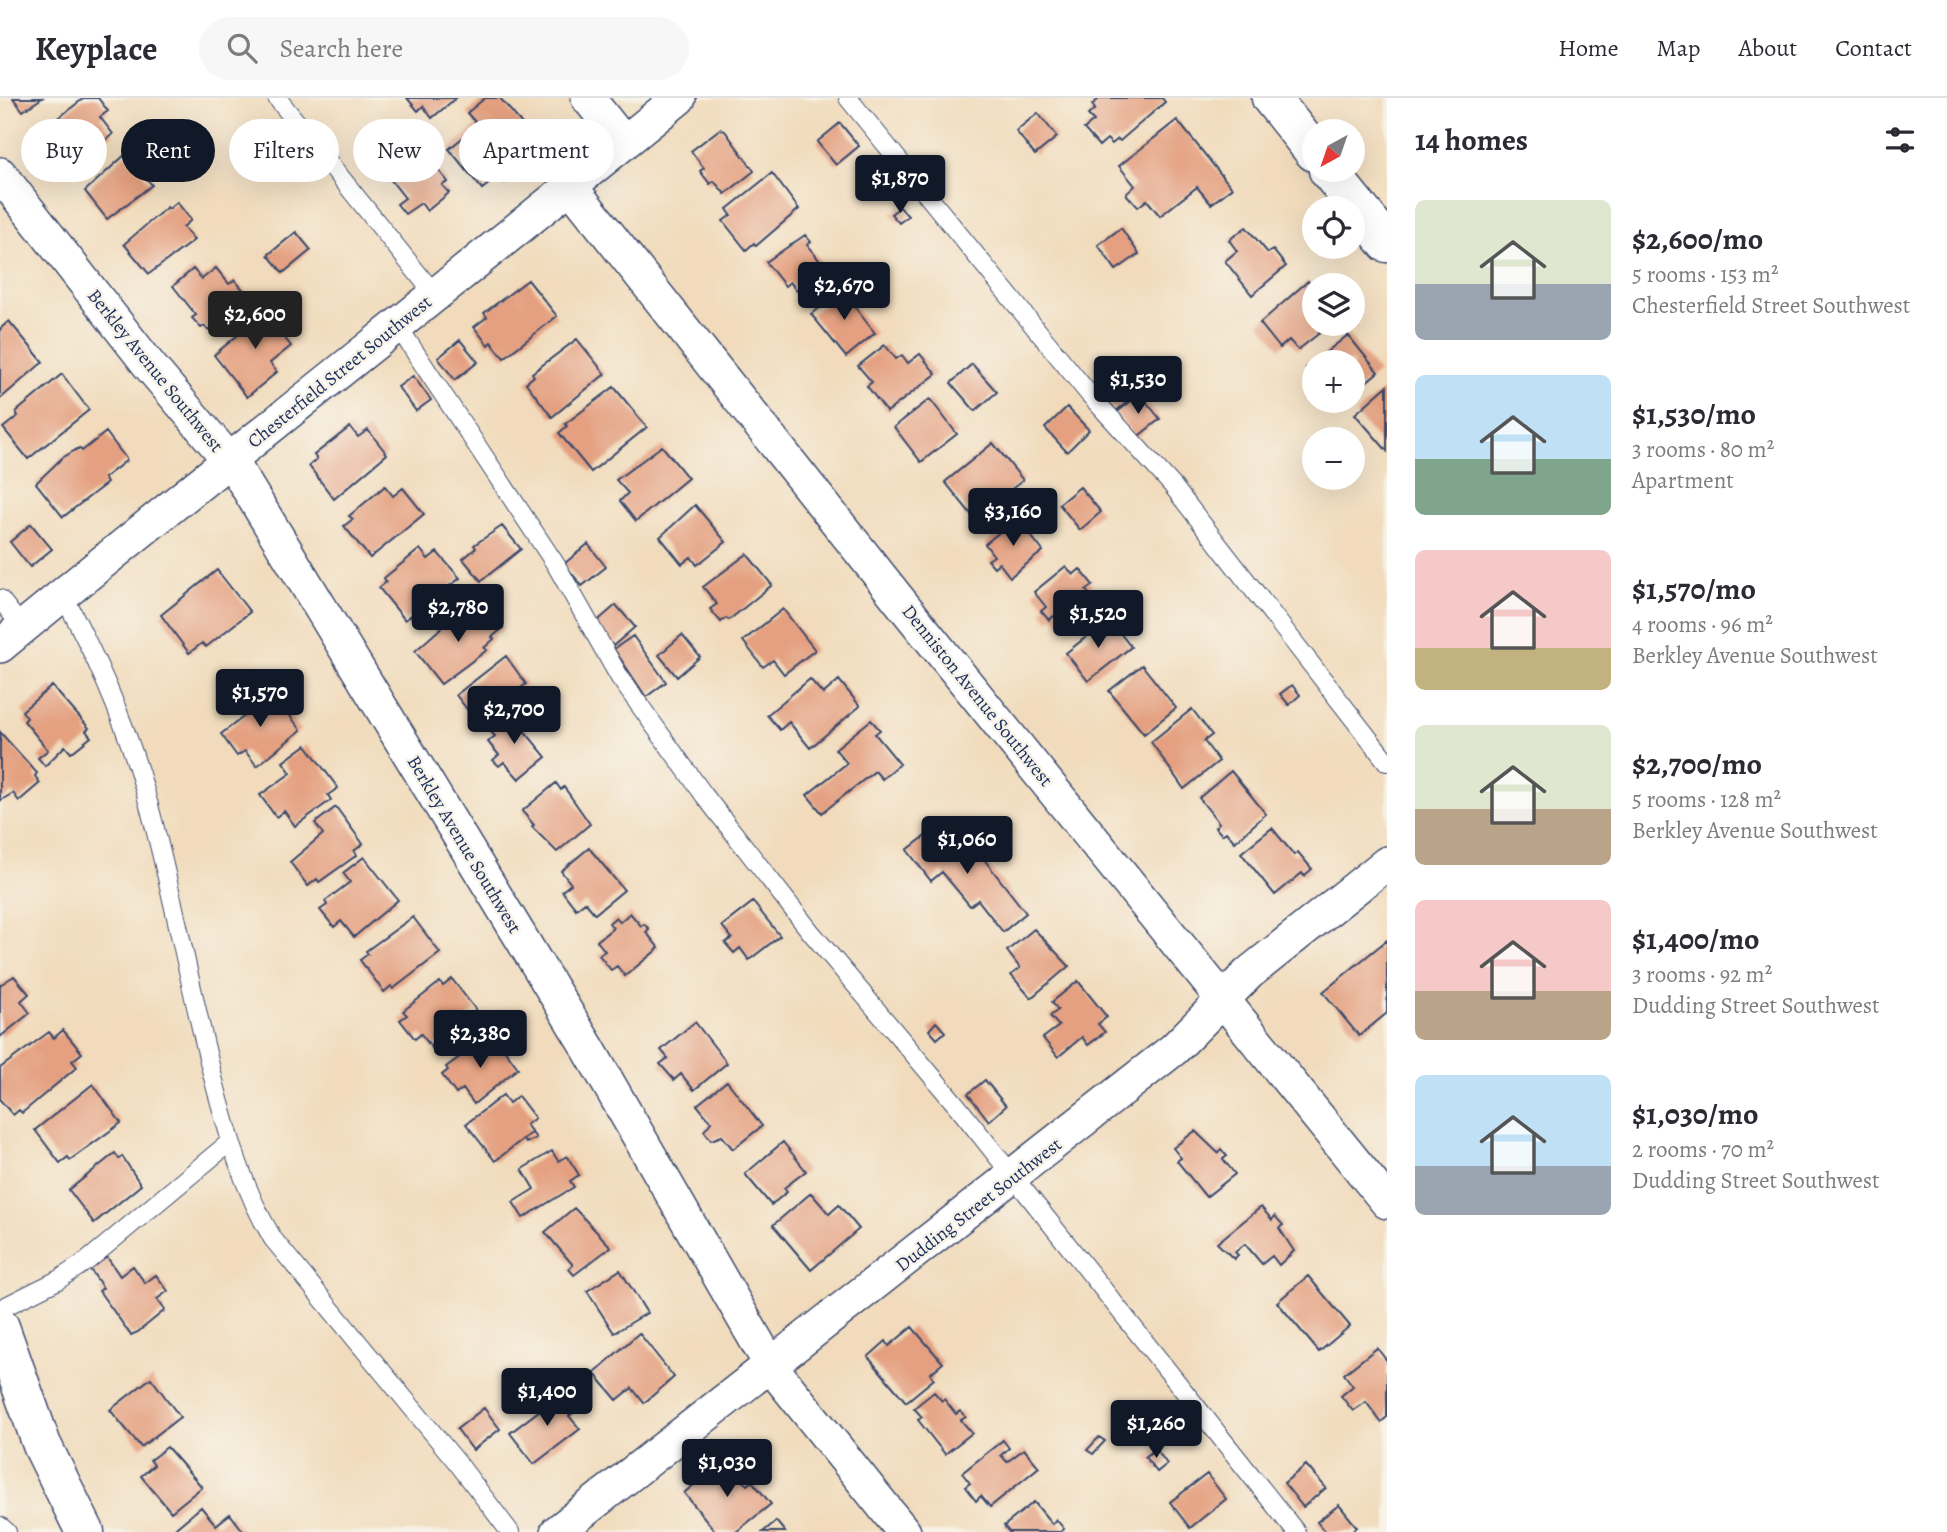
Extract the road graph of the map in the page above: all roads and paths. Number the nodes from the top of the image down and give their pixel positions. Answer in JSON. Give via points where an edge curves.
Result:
{"nodes":[{"id":1,"x":277,"y":98,"type":"edge"},
{"id":2,"x":589,"y":98,"type":"edge"},
{"id":3,"x":679,"y":98,"type":"edge"},
{"id":4,"x":848,"y":98,"type":"edge"},
{"id":5,"x":1271,"y":98,"type":"edge"},
{"id":6,"x":1302,"y":137,"type":"edge"},
{"id":7,"x":624,"y":143,"type":"junction"},
{"id":8,"x":0,"y":174,"type":"edge"},
{"id":9,"x":1338,"y":182,"type":"edge"},
{"id":10,"x":570,"y":186,"type":"junction"},
{"id":11,"x":1387,"y":243,"type":"edge"},
{"id":12,"x":435,"y":295,"type":"junction"},
{"id":13,"x":397,"y":325,"type":"junction"},
{"id":14,"x":228,"y":460,"type":"junction"},
{"id":15,"x":64,"y":595,"type":"junction"},
{"id":16,"x":0,"y":598,"type":"edge"},
{"id":17,"x":11,"y":637,"type":"edge"},
{"id":18,"x":1387,"y":762,"type":"edge"},
{"id":19,"x":1387,"y":863,"type":"edge"},
{"id":20,"x":1224,"y":999,"type":"junction"},
{"id":21,"x":230,"y":1142,"type":"junction"},
{"id":22,"x":1013,"y":1178,"type":"junction"},
{"id":23,"x":1387,"y":1202,"type":"edge"},
{"id":24,"x":0,"y":1309,"type":"edge"},
{"id":25,"x":0,"y":1327,"type":"edge"},
{"id":26,"x":771,"y":1364,"type":"junction"},
{"id":27,"x":0,"y":1526,"type":"edge"},
{"id":28,"x":7,"y":1532,"type":"edge"},
{"id":29,"x":85,"y":1532,"type":"edge"},
{"id":30,"x":510,"y":1532,"type":"edge"},
{"id":31,"x":557,"y":1532,"type":"edge"},
{"id":32,"x":904,"y":1532,"type":"edge"},
{"id":33,"x":1296,"y":1532,"type":"edge"}],
"edges":[{"from":1,"to":12,"type":"lane"},
{"from":2,"to":7,"type":"street"},
{"from":3,"to":7,"type":"street","name":"Chesterfield Street Southwest"},
{"from":4,"to":18,"type":"lane","via":[[1090,394],[1172,485]]},
{"from":5,"to":6,"type":"street"},
{"from":7,"to":10,"type":"street","name":"Chesterfield Street Southwest"},
{"from":8,"to":14,"type":"street","name":"Berkley Avenue Southwest"},
{"from":9,"to":11,"type":"street"},
{"from":10,"to":12,"type":"street","name":"Chesterfield Street Southwest"},
{"from":10,"to":20,"type":"street","name":"Denniston Avenue Southwest"},
{"from":12,"to":13,"type":"street","name":"Chesterfield Street Southwest"},
{"from":13,"to":14,"type":"street","name":"Chesterfield Street Southwest"},
{"from":13,"to":22,"type":"lane","via":[[555,565],[620,678],[696,785]]},
{"from":14,"to":15,"type":"street","name":"Chesterfield Street Southwest"},
{"from":14,"to":26,"type":"street","name":"Berkley Avenue Southwest","via":[[423,771]]},
{"from":15,"to":17,"type":"street","name":"Chesterfield Street Southwest"},
{"from":15,"to":21,"type":"lane","via":[[127,735],[145,790]]},
{"from":16,"to":17,"type":"lane"},
{"from":19,"to":20,"type":"street","name":"Dudding Street Southwest","via":[[1249,973]]},
{"from":20,"to":22,"type":"street","name":"Dudding Street Southwest","via":[[1174,1049]]},
{"from":20,"to":23,"type":"street","name":"Denniston Avenue Southwest"},
{"from":21,"to":24,"type":"lane","via":[[87,1261]]},
{"from":21,"to":30,"type":"lane","via":[[251,1202],[273,1240]]},
{"from":22,"to":26,"type":"street","name":"Dudding Street Southwest"},
{"from":22,"to":33,"type":"lane"},
{"from":25,"to":29,"type":"street","via":[[42,1445]]},
{"from":26,"to":31,"type":"street","name":"Dudding Street Southwest"},
{"from":26,"to":32,"type":"street","name":"Berkley Avenue Southwest"},
{"from":27,"to":28,"type":"lane"}]}
